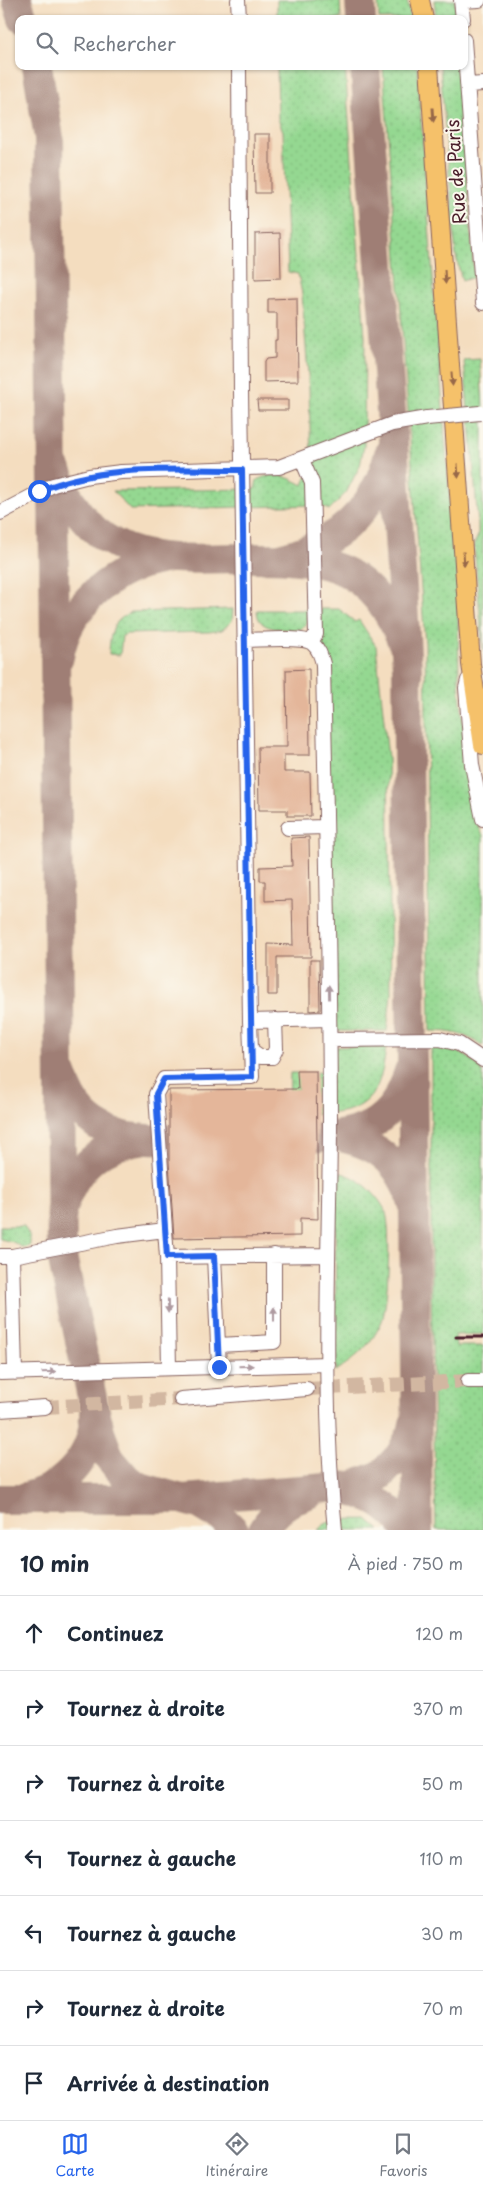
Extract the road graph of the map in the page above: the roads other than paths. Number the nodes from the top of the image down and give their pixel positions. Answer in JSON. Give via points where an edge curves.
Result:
{"nodes":[{"id":1,"x":238,"y":0,"type":"edge"},
{"id":2,"x":420,"y":0,"type":"edge"},
{"id":3,"x":479,"y":0,"type":"edge"},
{"id":4,"x":461,"y":1,"type":"edge"},
{"id":5,"x":239,"y":15,"type":"edge"},
{"id":6,"x":423,"y":15,"type":"edge"},
{"id":7,"x":463,"y":15,"type":"edge"},
{"id":8,"x":239,"y":70,"type":"edge"},
{"id":9,"x":429,"y":70,"type":"edge"},
{"id":10,"x":467,"y":70,"type":"edge"},
{"id":11,"x":483,"y":84,"type":"edge"},
{"id":12,"x":468,"y":85,"type":"junction"},
{"id":13,"x":477,"y":121,"type":"edge"},
{"id":14,"x":479,"y":200,"type":"edge"},
{"id":15,"x":480,"y":220,"type":"edge"},
{"id":16,"x":483,"y":302,"type":"edge"},
{"id":17,"x":482,"y":413,"type":"edge"},
{"id":18,"x":302,"y":460,"type":"junction"},
{"id":19,"x":242,"y":470,"type":"junction"},
{"id":20,"x":0,"y":513,"type":"edge"},
{"id":21,"x":244,"y":640,"type":"junction"},
{"id":22,"x":311,"y":642,"type":"junction"},
{"id":23,"x":471,"y":664,"type":"junction"},
{"id":24,"x":483,"y":745,"type":"edge"},
{"id":25,"x":483,"y":819,"type":"edge"},
{"id":26,"x":326,"y":827,"type":"junction"},
{"id":27,"x":288,"y":828,"type":"dead end"},
{"id":28,"x":330,"y":1019,"type":"junction"},
{"id":29,"x":275,"y":1020,"type":"junction"},
{"id":30,"x":250,"y":1021,"type":"junction"},
{"id":31,"x":330,"y":1040,"type":"junction"},
{"id":32,"x":251,"y":1050,"type":"junction"},
{"id":33,"x":483,"y":1060,"type":"edge"},
{"id":34,"x":165,"y":1230,"type":"junction"},
{"id":35,"x":327,"y":1255,"type":"junction"},
{"id":36,"x":6,"y":1256,"type":"edge"},
{"id":37,"x":214,"y":1256,"type":"junction"},
{"id":38,"x":274,"y":1256,"type":"junction"},
{"id":39,"x":167,"y":1257,"type":"junction"},
{"id":40,"x":218,"y":1345,"type":"junction"},
{"id":41,"x":328,"y":1364,"type":"junction"},
{"id":42,"x":219,"y":1367,"type":"junction"},
{"id":43,"x":169,"y":1368,"type":"junction"},
{"id":44,"x":0,"y":1373,"type":"edge"},
{"id":45,"x":15,"y":1373,"type":"junction"},
{"id":46,"x":468,"y":1381,"type":"tunnel mouth"},
{"id":47,"x":483,"y":1381,"type":"edge"},
{"id":48,"x":307,"y":1389,"type":"tunnel mouth"},
{"id":49,"x":181,"y":1399,"type":"tunnel mouth"},
{"id":50,"x":45,"y":1406,"type":"tunnel mouth"},
{"id":51,"x":0,"y":1410,"type":"edge"},
{"id":52,"x":335,"y":1530,"type":"edge"}],
"edges":[{"from":1,"to":5,"type":"street"},
{"from":2,"to":6,"type":"main road"},
{"from":3,"to":4,"type":"street"},
{"from":4,"to":7,"type":"street"},
{"from":8,"to":19,"type":"street"},
{"from":9,"to":23,"type":"main road","one_way":true},
{"from":10,"to":12,"type":"street","name":"Rue de Paris"},
{"from":11,"to":12,"type":"street"},
{"from":12,"to":13,"type":"street","name":"Rue de Paris"},
{"from":13,"to":14,"type":"street","name":"Rue de Paris"},
{"from":14,"to":15,"type":"street","name":"Rue de Paris"},
{"from":15,"to":16,"type":"street","name":"Rue de Paris"},
{"from":17,"to":18,"type":"street","bridge":true,"via":[[392,424]]},
{"from":18,"to":19,"type":"street","via":[[279,467]]},
{"from":18,"to":22,"type":"street","via":[[312,483],[316,634]]},
{"from":19,"to":20,"type":"street","via":[[106,473],[53,485]]},
{"from":19,"to":21,"type":"street"},
{"from":21,"to":22,"type":"street"},
{"from":21,"to":30,"type":"street"},
{"from":22,"to":26,"type":"street","via":[[319,651],[323,664]]},
{"from":23,"to":24,"type":"main road"},
{"from":23,"to":25,"type":"street","via":[[466,688],[472,765]]},
{"from":26,"to":27,"type":"street"},
{"from":28,"to":26,"type":"street","one_way":true},
{"from":28,"to":29,"type":"street"},
{"from":28,"to":31,"type":"street"},
{"from":29,"to":30,"type":"street"},
{"from":29,"to":32,"type":"street","via":[[276,1049],[272,1057],[261,1057]]},
{"from":30,"to":32,"type":"street"},
{"from":31,"to":33,"type":"street","via":[[440,1039],[459,1044]]},
{"from":31,"to":35,"type":"street"},
{"from":32,"to":34,"type":"street","via":[[252,1077],[164,1079],[156,1094]]},
{"from":34,"to":36,"type":"street"},
{"from":34,"to":39,"type":"street"},
{"from":35,"to":38,"type":"street"},
{"from":35,"to":41,"type":"street"},
{"from":36,"to":45,"type":"street"},
{"from":37,"to":38,"type":"street"},
{"from":37,"to":39,"type":"street"},
{"from":37,"to":40,"type":"street"},
{"from":40,"to":38,"type":"street","one_way":true,"via":[[274,1342]]},
{"from":39,"to":43,"type":"street","one_way":true},
{"from":40,"to":42,"type":"street"},
{"from":42,"to":41,"type":"street","one_way":true},
{"from":41,"to":52,"type":"street","via":[[330,1489]]},
{"from":42,"to":43,"type":"street"},
{"from":45,"to":43,"type":"street","one_way":true},
{"from":44,"to":45,"type":"street"},
{"from":46,"to":47,"type":"street"},
{"from":48,"to":49,"type":"street"},
{"from":50,"to":51,"type":"street"}]}
